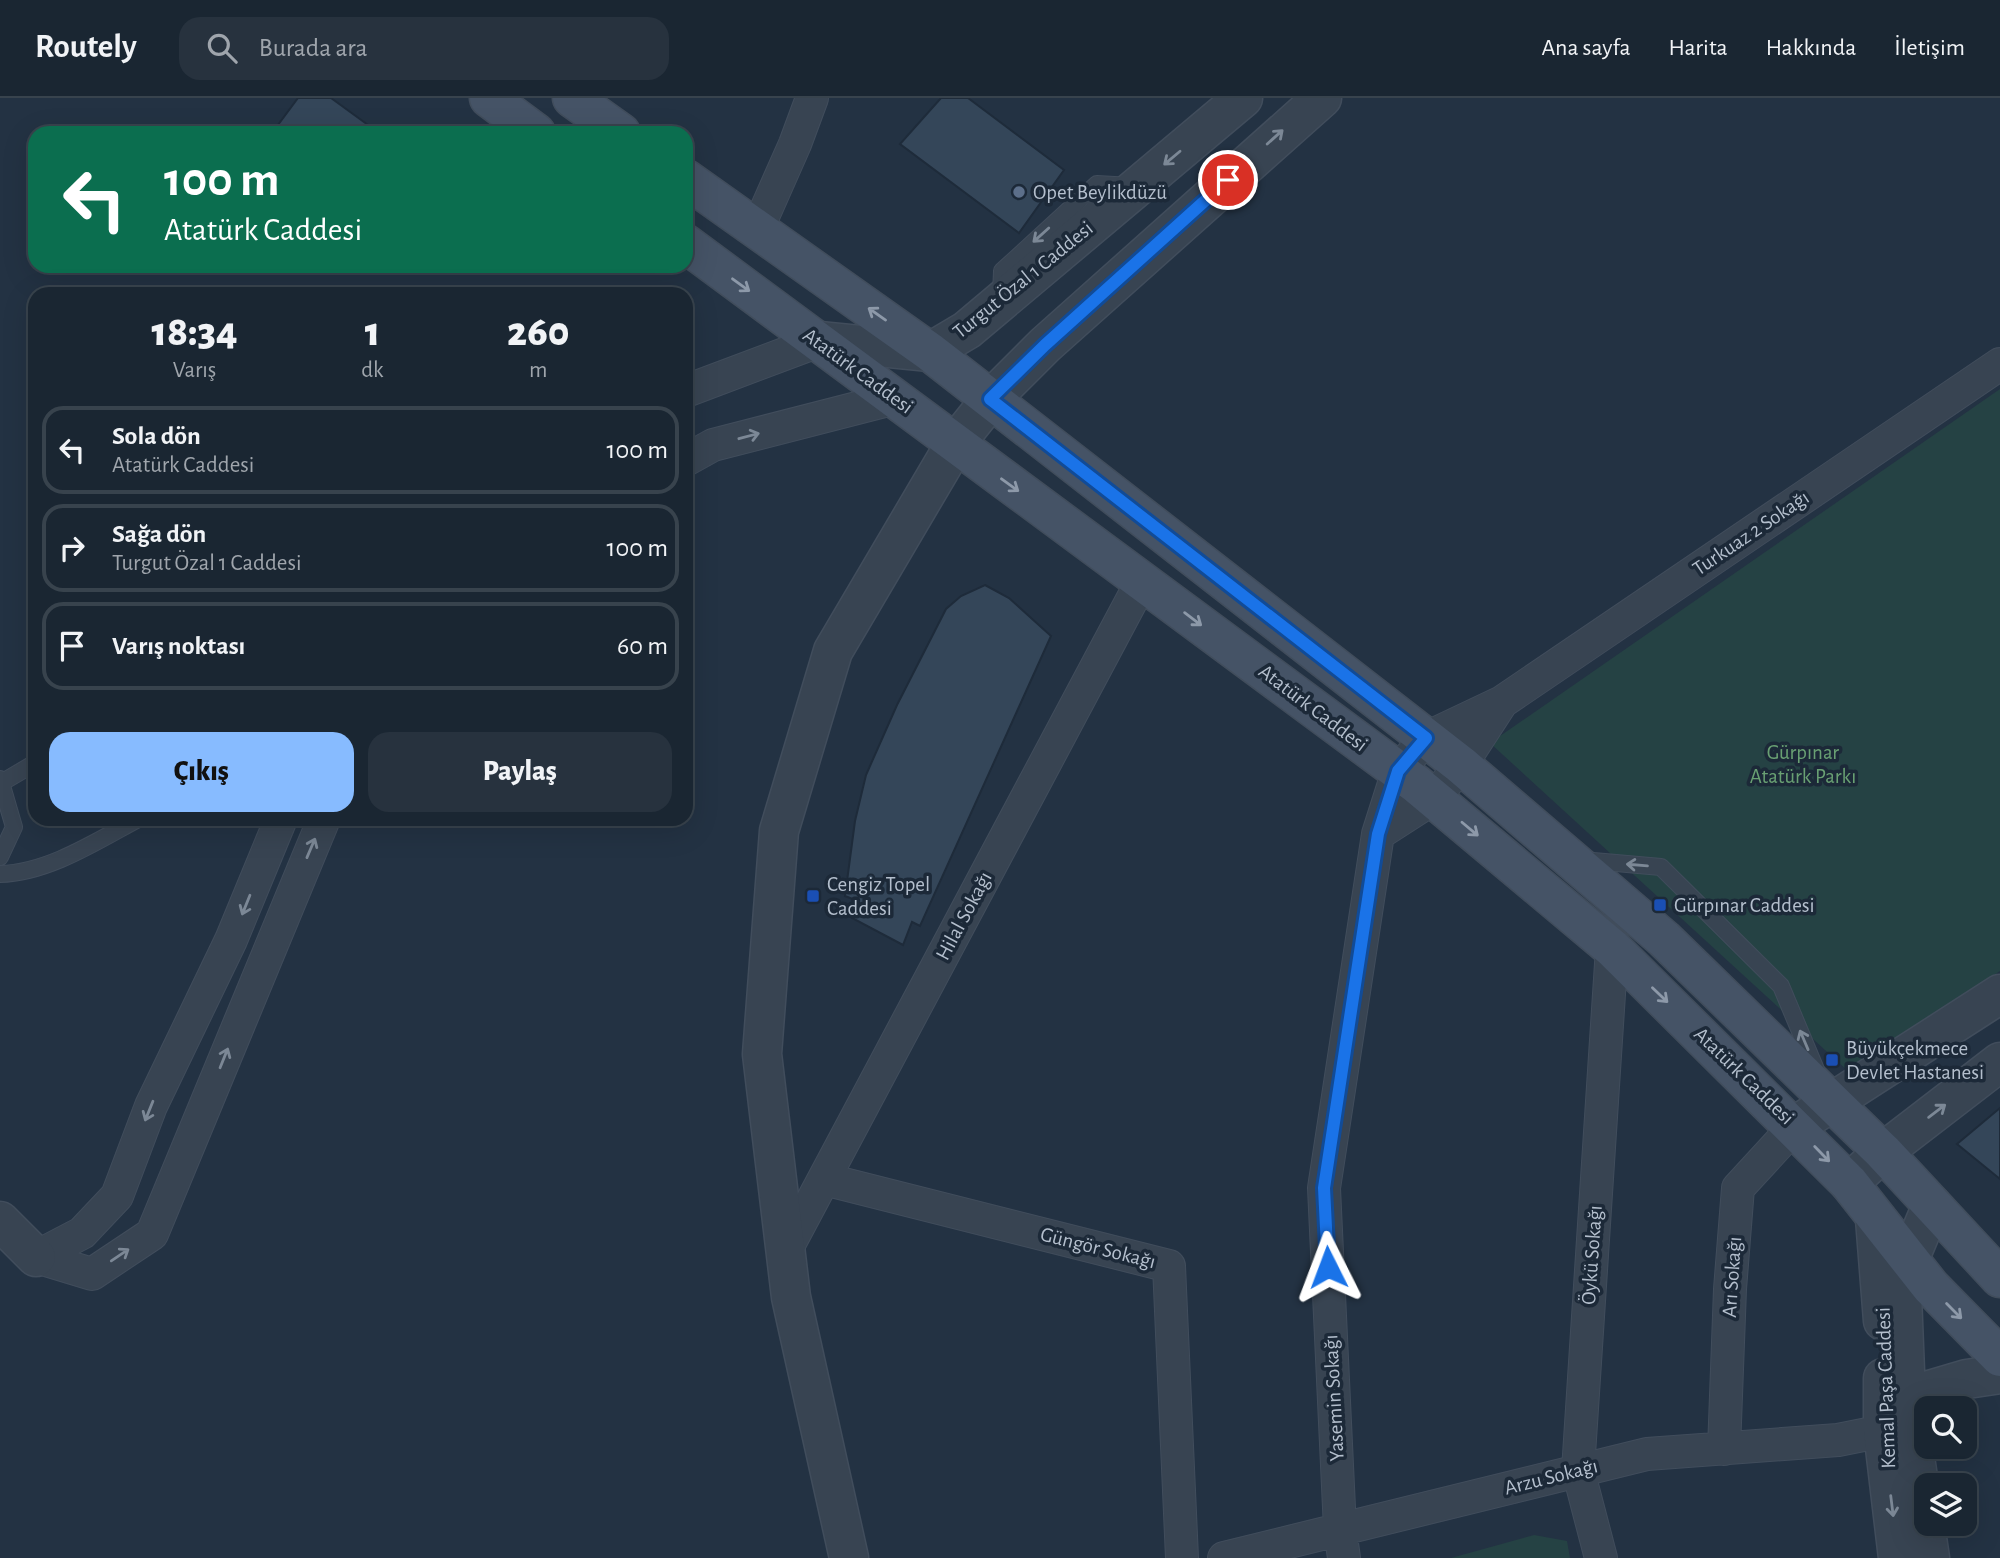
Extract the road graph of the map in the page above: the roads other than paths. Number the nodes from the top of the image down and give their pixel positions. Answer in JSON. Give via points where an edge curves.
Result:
{"nodes":[{"id":1,"x":489,"y":98,"type":"edge"},
{"id":2,"x":572,"y":98,"type":"edge"},
{"id":3,"x":812,"y":98,"type":"edge"},
{"id":4,"x":1243,"y":98,"type":"edge"},
{"id":5,"x":1322,"y":98,"type":"edge"},
{"id":6,"x":527,"y":126,"type":"edge"},
{"id":7,"x":611,"y":126,"type":"edge"},
{"id":8,"x":693,"y":184,"type":"edge"},
{"id":9,"x":757,"y":230,"type":"junction"},
{"id":10,"x":693,"y":249,"type":"edge"},
{"id":11,"x":819,"y":341,"type":"junction"},
{"id":12,"x":930,"y":352,"type":"junction"},
{"id":13,"x":2000,"y":364,"type":"edge"},
{"id":14,"x":693,"y":388,"type":"edge"},
{"id":15,"x":896,"y":398,"type":"junction"},
{"id":16,"x":990,"y":399,"type":"junction"},
{"id":17,"x":955,"y":444,"type":"junction"},
{"id":18,"x":693,"y":456,"type":"edge"},
{"id":19,"x":1142,"y":581,"type":"junction"},
{"id":20,"x":1502,"y":702,"type":"junction"},
{"id":21,"x":1426,"y":738,"type":"junction"},
{"id":22,"x":1461,"y":765,"type":"junction"},
{"id":23,"x":28,"y":767,"type":"edge"},
{"id":24,"x":1398,"y":771,"type":"junction"},
{"id":25,"x":1,"y":781,"type":"edge"},
{"id":26,"x":1434,"y":798,"type":"junction"},
{"id":27,"x":125,"y":826,"type":"edge"},
{"id":28,"x":278,"y":826,"type":"edge"},
{"id":29,"x":321,"y":826,"type":"edge"},
{"id":30,"x":1378,"y":834,"type":"junction"},
{"id":31,"x":0,"y":857,"type":"edge"},
{"id":32,"x":1571,"y":859,"type":"junction"},
{"id":33,"x":0,"y":874,"type":"edge"},
{"id":34,"x":1612,"y":948,"type":"junction"},
{"id":35,"x":2000,"y":994,"type":"edge"},
{"id":36,"x":2000,"y":1062,"type":"edge"},
{"id":37,"x":1830,"y":1103,"type":"junction"},
{"id":38,"x":1795,"y":1126,"type":"junction"},
{"id":39,"x":1883,"y":1152,"type":"junction"},
{"id":40,"x":824,"y":1179,"type":"junction"},
{"id":41,"x":1849,"y":1183,"type":"junction"},
{"id":42,"x":1932,"y":1205,"type":"junction"},
{"id":43,"x":1875,"y":1219,"type":"junction"},
{"id":44,"x":0,"y":1221,"type":"edge"},
{"id":45,"x":786,"y":1250,"type":"junction"},
{"id":46,"x":36,"y":1258,"type":"junction"},
{"id":47,"x":1909,"y":1260,"type":"junction"},
{"id":48,"x":2000,"y":1278,"type":"edge"},
{"id":49,"x":2000,"y":1357,"type":"edge"},
{"id":50,"x":2000,"y":1374,"type":"edge"},
{"id":51,"x":1906,"y":1397,"type":"junction"},
{"id":52,"x":1883,"y":1431,"type":"junction"},
{"id":53,"x":1724,"y":1450,"type":"junction"},
{"id":54,"x":1578,"y":1471,"type":"junction"},
{"id":55,"x":1342,"y":1544,"type":"edge"},
{"id":56,"x":849,"y":1558,"type":"edge"},
{"id":57,"x":1182,"y":1558,"type":"edge"},
{"id":58,"x":1224,"y":1558,"type":"edge"},
{"id":59,"x":1601,"y":1558,"type":"edge"},
{"id":60,"x":1898,"y":1558,"type":"edge"},
{"id":61,"x":1930,"y":1558,"type":"edge"}],
"edges":[{"from":1,"to":6,"type":"main road"},
{"from":2,"to":7,"type":"main road"},
{"from":3,"to":9,"type":"street"},
{"from":4,"to":12,"type":"street","name":"Turgut Özal 1 Caddesi","one_way":true,"via":[[967,330]]},
{"from":16,"to":5,"type":"street","one_way":true},
{"from":8,"to":9,"type":"main road","name":"Atatürk Caddesi"},
{"from":12,"to":9,"type":"main road","name":"Atatürk Caddesi","one_way":true},
{"from":10,"to":11,"type":"main road","name":"Atatürk Caddesi","one_way":true},
{"from":11,"to":12,"type":"street"},
{"from":11,"to":14,"type":"street"},
{"from":11,"to":15,"type":"main road","name":"Atatürk Caddesi"},
{"from":12,"to":16,"type":"main road","name":"Atatürk Caddesi"},
{"from":13,"to":20,"type":"street","name":"Turkuaz 2 Sokağı"},
{"from":15,"to":17,"type":"main road","name":"Atatürk Caddesi"},
{"from":18,"to":15,"type":"street","one_way":true,"via":[[713,445]]},
{"from":16,"to":17,"type":"street"},
{"from":16,"to":21,"type":"main road","name":"Atatürk Caddesi"},
{"from":17,"to":19,"type":"main road","name":"Atatürk Caddesi","one_way":true},
{"from":17,"to":45,"type":"street","via":[[833,651],[779,831],[762,1054]]},
{"from":19,"to":24,"type":"main road","name":"Atatürk Caddesi","one_way":true},
{"from":19,"to":40,"type":"street","name":"Hilal Sokağı"},
{"from":20,"to":21,"type":"street","name":"Yasemin Sokağı"},
{"from":20,"to":22,"type":"street"},
{"from":21,"to":22,"type":"main road","name":"Atatürk Caddesi"},
{"from":21,"to":24,"type":"street","name":"Yasemin Sokağı"},
{"from":22,"to":26,"type":"street"},
{"from":22,"to":32,"type":"main road","name":"Atatürk Caddesi"},
{"from":23,"to":25,"type":"lane"},
{"from":24,"to":26,"type":"main road","name":"Atatürk Caddesi"},
{"from":24,"to":30,"type":"street","name":"Yasemin Sokağı"},
{"from":25,"to":31,"type":"lane","via":[[14,827]]},
{"from":26,"to":30,"type":"street"},
{"from":26,"to":34,"type":"main road","name":"Atatürk Caddesi","one_way":true},
{"from":27,"to":33,"type":"lane","via":[[75,852],[15,874]]},
{"from":28,"to":46,"type":"street","one_way":true,"via":[[231,940],[151,1106],[117,1196],[82,1233]]},
{"from":46,"to":29,"type":"street","one_way":true,"via":[[92,1274],[152,1234]]},
{"from":30,"to":55,"type":"street","name":"Yasemin Sokağı","via":[[1324,1188]]},
{"from":32,"to":37,"type":"main road","name":"Atatürk Caddesi","via":[[1664,939]]},
{"from":37,"to":32,"type":"lane","one_way":true,"via":[[1781,985],[1661,867]]},
{"from":34,"to":38,"type":"main road","name":"Atatürk Caddesi","one_way":true},
{"from":34,"to":54,"type":"street","name":"Öykü Sokağı"},
{"from":35,"to":37,"type":"street"},
{"from":39,"to":36,"type":"street","one_way":true},
{"from":37,"to":38,"type":"street"},
{"from":37,"to":39,"type":"main road","name":"Atatürk Caddesi"},
{"from":38,"to":41,"type":"main road","name":"Atatürk Caddesi","one_way":true},
{"from":38,"to":53,"type":"street","name":"Arı Sokağı","via":[[1738,1188]]},
{"from":39,"to":41,"type":"street"},
{"from":39,"to":42,"type":"main road","name":"Atatürk Caddesi"},
{"from":40,"to":45,"type":"street","name":"Hilal Sokağı"},
{"from":40,"to":57,"type":"street","name":"Güngör Sokağı","via":[[1169,1266]]},
{"from":41,"to":43,"type":"main road","name":"Atatürk Caddesi"},
{"from":42,"to":47,"type":"street","name":"Kemal Paşa Caddesi"},
{"from":42,"to":48,"type":"main road","name":"Atatürk Caddesi"},
{"from":43,"to":47,"type":"main road","name":"Atatürk Caddesi"},
{"from":43,"to":52,"type":"street","name":"Kemal Paşa Caddesi","via":[[1883,1296]]},
{"from":44,"to":46,"type":"street"},
{"from":45,"to":56,"type":"street","via":[[791,1297]]},
{"from":47,"to":49,"type":"main road","name":"Atatürk Caddesi","one_way":true},
{"from":47,"to":51,"type":"street","name":"Kemal Paşa Caddesi","via":[[1902,1294]]},
{"from":50,"to":51,"type":"street"},
{"from":51,"to":52,"type":"street"},
{"from":51,"to":61,"type":"street","name":"Kemal Paşa Caddesi"},
{"from":52,"to":53,"type":"street","name":"Arzu Sokağı","via":[[1838,1440]]},
{"from":52,"to":60,"type":"street","name":"Kemal Paşa Caddesi","one_way":true},
{"from":53,"to":54,"type":"street","name":"Arzu Sokağı","via":[[1647,1454]]},
{"from":54,"to":55,"type":"street","name":"Arzu Sokağı"},
{"from":54,"to":59,"type":"street","name":"Öykü Sokağı"},
{"from":55,"to":58,"type":"street","name":"Arzu Sokağı"}]}
